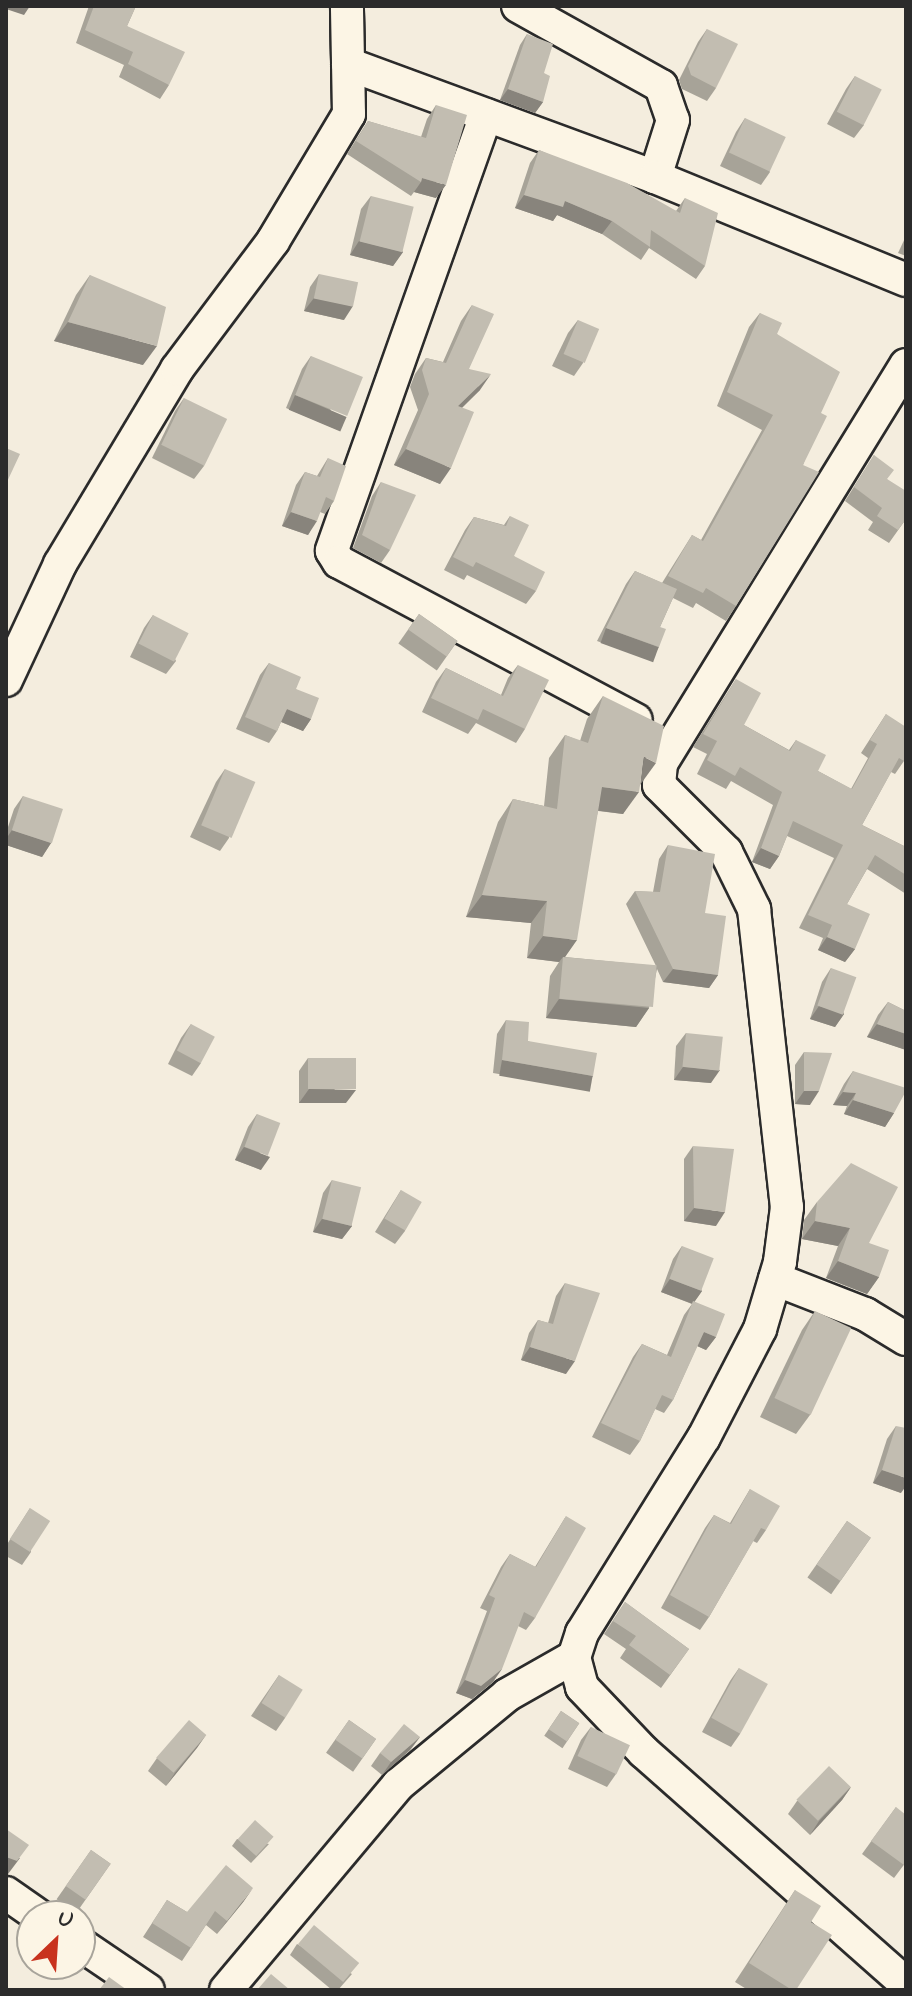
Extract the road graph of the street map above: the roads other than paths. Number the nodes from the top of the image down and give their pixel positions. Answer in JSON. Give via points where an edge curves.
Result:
{"nodes":[{"id":1,"x":347,"y":6,"type":"edge"},
{"id":2,"x":518,"y":6,"type":"edge"},
{"id":3,"x":348,"y":64,"type":"junction"},
{"id":4,"x":486,"y":115,"type":"junction"},
{"id":5,"x":655,"y":177,"type":"junction"},
{"id":6,"x":906,"y":280,"type":"edge"},
{"id":7,"x":906,"y":365,"type":"edge"},
{"id":8,"x":6,"y":680,"type":"edge"},
{"id":9,"x":675,"y":741,"type":"junction"},
{"id":10,"x":775,"y":1279,"type":"junction"},
{"id":11,"x":906,"y":1339,"type":"edge"},
{"id":12,"x":574,"y":1657,"type":"junction"},
{"id":13,"x":96,"y":1955,"type":"edge"},
{"id":14,"x":906,"y":1984,"type":"edge"},
{"id":15,"x":148,"y":1990,"type":"edge"},
{"id":16,"x":226,"y":1990,"type":"edge"}],
"edges":[{"from":1,"to":3,"type":"street"},
{"from":2,"to":5,"type":"street","via":[[661,86],[673,120]]},
{"from":3,"to":4,"type":"street"},
{"from":3,"to":8,"type":"street","via":[[349,114],[273,241],[177,369],[60,564]]},
{"from":4,"to":5,"type":"street"},
{"from":4,"to":9,"type":"street","via":[[332,551],[339,562]]},
{"from":5,"to":6,"type":"street"},
{"from":7,"to":9,"type":"street"},
{"from":9,"to":10,"type":"street","via":[[661,763],[659,785],[726,852],[754,909],[787,1207]]},
{"from":10,"to":11,"type":"street","via":[[865,1314]]},
{"from":10,"to":12,"type":"street","via":[[760,1329],[704,1437],[582,1633]]},
{"from":12,"to":14,"type":"street","via":[[582,1687],[644,1752]]},
{"from":12,"to":16,"type":"street","via":[[507,1695],[398,1785]]},
{"from":13,"to":15,"type":"street"}]}
